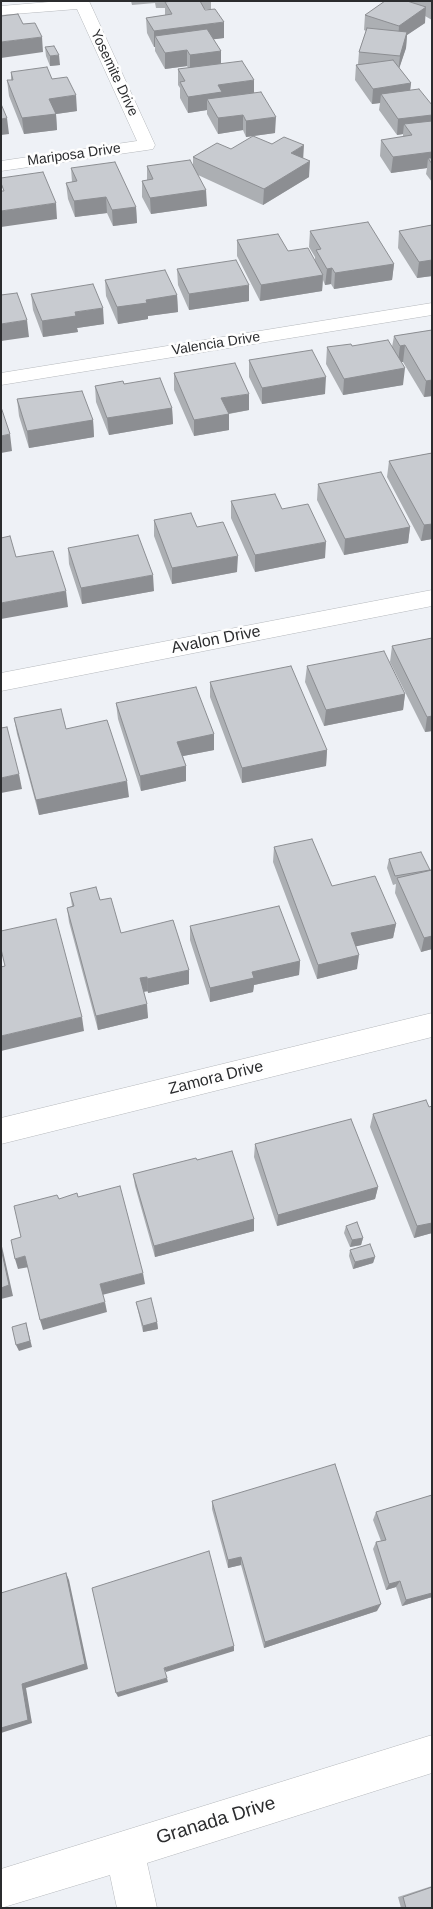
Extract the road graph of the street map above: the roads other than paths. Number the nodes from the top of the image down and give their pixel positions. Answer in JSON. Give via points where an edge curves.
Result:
{"nodes":[{"id":1,"x":81,"y":3,"type":"edge"},
{"id":2,"x":1,"y":11,"type":"edge"},
{"id":3,"x":147,"y":145,"type":"joint"},
{"id":4,"x":1,"y":166,"type":"edge"},
{"id":5,"x":432,"y":309,"type":"edge"},
{"id":6,"x":1,"y":379,"type":"edge"},
{"id":7,"x":432,"y":598,"type":"edge"},
{"id":8,"x":1,"y":682,"type":"edge"},
{"id":9,"x":432,"y":1025,"type":"edge"},
{"id":10,"x":1,"y":1131,"type":"edge"},
{"id":11,"x":432,"y":1754,"type":"edge"},
{"id":12,"x":125,"y":1850,"type":"junction"},
{"id":13,"x":1,"y":1888,"type":"edge"},
{"id":14,"x":137,"y":1908,"type":"edge"}],
"edges":[{"from":1,"to":2,"type":"street"},
{"from":1,"to":3,"type":"street","name":"Yosemite Drive"},
{"from":3,"to":4,"type":"street","name":"Mariposa Drive"},
{"from":5,"to":6,"type":"street","name":"Valencia Drive"},
{"from":7,"to":8,"type":"street","name":"Avalon Drive"},
{"from":9,"to":10,"type":"street","name":"Zamora Drive"},
{"from":11,"to":12,"type":"street","name":"Granada Drive"},
{"from":12,"to":13,"type":"street","name":"Granada Drive"},
{"from":12,"to":14,"type":"street"}]}
